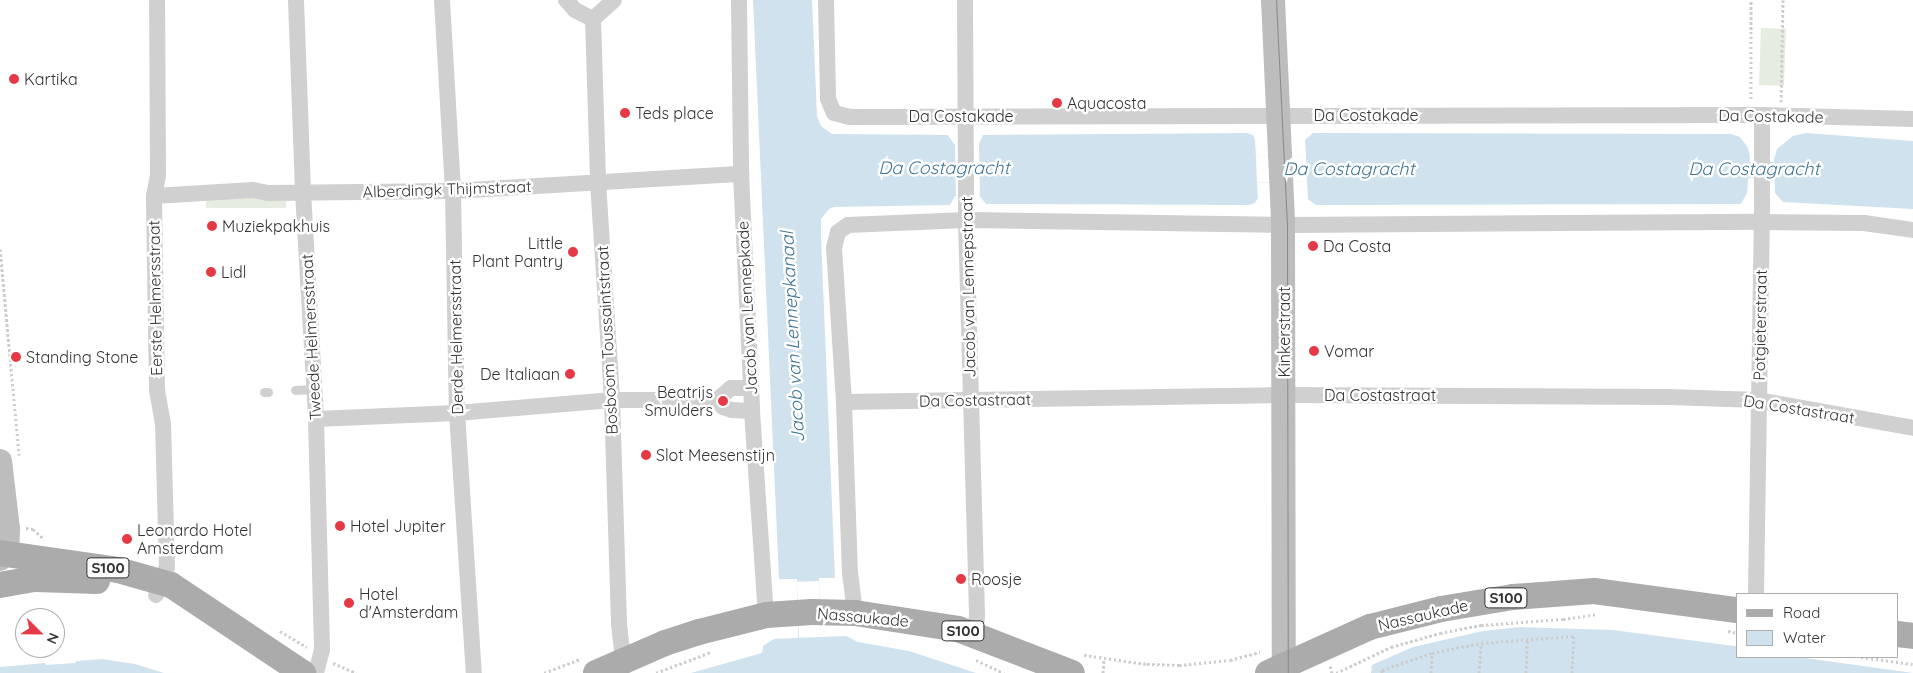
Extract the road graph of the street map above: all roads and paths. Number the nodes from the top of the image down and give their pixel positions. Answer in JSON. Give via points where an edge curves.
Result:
{"nodes":[{"id":1,"x":157,"y":0,"type":"edge"},
{"id":2,"x":296,"y":0,"type":"edge"},
{"id":3,"x":442,"y":0,"type":"edge"},
{"id":4,"x":566,"y":0,"type":"edge"},
{"id":5,"x":614,"y":0,"type":"edge"},
{"id":6,"x":739,"y":0,"type":"edge"},
{"id":7,"x":826,"y":0,"type":"edge"},
{"id":8,"x":966,"y":0,"type":"edge"},
{"id":9,"x":1273,"y":0,"type":"edge"},
{"id":10,"x":1751,"y":0,"type":"edge"},
{"id":11,"x":1783,"y":0,"type":"edge"},
{"id":12,"x":593,"y":19,"type":"junction"},
{"id":13,"x":1278,"y":115,"type":"junction"},
{"id":14,"x":1756,"y":115,"type":"junction"},
{"id":15,"x":965,"y":116,"type":"junction"},
{"id":16,"x":1781,"y":116,"type":"junction"},
{"id":17,"x":1913,"y":119,"type":"edge"},
{"id":18,"x":741,"y":174,"type":"junction"},
{"id":19,"x":598,"y":182,"type":"junction"},
{"id":20,"x":454,"y":191,"type":"junction"},
{"id":21,"x":303,"y":192,"type":"junction"},
{"id":22,"x":154,"y":196,"type":"junction"},
{"id":23,"x":966,"y":220,"type":"junction"},
{"id":24,"x":1762,"y":222,"type":"junction"},
{"id":25,"x":1283,"y":224,"type":"junction"},
{"id":26,"x":1913,"y":230,"type":"edge"},
{"id":27,"x":0,"y":249,"type":"edge"},
{"id":28,"x":751,"y":388,"type":"junction"},
{"id":29,"x":314,"y":389,"type":"junction"},
{"id":30,"x":295,"y":390,"type":"dead end"},
{"id":31,"x":1284,"y":395,"type":"junction"},
{"id":32,"x":612,"y":400,"type":"junction"},
{"id":33,"x":717,"y":400,"type":"junction"},
{"id":34,"x":1758,"y":400,"type":"junction"},
{"id":35,"x":970,"y":401,"type":"junction"},
{"id":36,"x":844,"y":402,"type":"junction"},
{"id":37,"x":752,"y":411,"type":"junction"},
{"id":38,"x":457,"y":413,"type":"junction"},
{"id":39,"x":316,"y":419,"type":"junction"},
{"id":40,"x":1913,"y":428,"type":"edge"},
{"id":41,"x":9,"y":459,"type":"edge"},
{"id":42,"x":25,"y":520,"type":"dead end"},
{"id":43,"x":28,"y":536,"type":"dead end"},
{"id":44,"x":2,"y":557,"type":"edge"},
{"id":45,"x":12,"y":582,"type":"edge"},
{"id":46,"x":159,"y":588,"type":"junction"},
{"id":47,"x":1756,"y":593,"type":"edge"},
{"id":48,"x":852,"y":613,"type":"junction"},
{"id":49,"x":1604,"y":613,"type":"dead end"},
{"id":50,"x":770,"y":615,"type":"junction"},
{"id":51,"x":1728,"y":620,"type":"edge"},
{"id":52,"x":1736,"y":632,"type":"edge"},
{"id":53,"x":975,"y":634,"type":"junction"},
{"id":54,"x":1898,"y":634,"type":"edge"},
{"id":55,"x":1913,"y":636,"type":"edge"},
{"id":56,"x":1527,"y":638,"type":"junction"},
{"id":57,"x":1480,"y":643,"type":"junction"},
{"id":58,"x":1432,"y":653,"type":"junction"},
{"id":59,"x":1868,"y":658,"type":"edge"},
{"id":60,"x":1104,"y":659,"type":"junction"},
{"id":61,"x":1074,"y":663,"type":"edge"},
{"id":62,"x":1913,"y":664,"type":"edge"},
{"id":63,"x":313,"y":665,"type":"edge"},
{"id":64,"x":591,"y":665,"type":"edge"},
{"id":65,"x":623,"y":667,"type":"edge"},
{"id":66,"x":1282,"y":667,"type":"edge"},
{"id":67,"x":316,"y":673,"type":"edge"},
{"id":68,"x":356,"y":673,"type":"edge"},
{"id":69,"x":474,"y":673,"type":"edge"},
{"id":70,"x":544,"y":673,"type":"edge"},
{"id":71,"x":1103,"y":673,"type":"edge"},
{"id":72,"x":1336,"y":673,"type":"edge"},
{"id":73,"x":1382,"y":673,"type":"edge"},
{"id":74,"x":1431,"y":673,"type":"edge"},
{"id":75,"x":1478,"y":673,"type":"edge"},
{"id":76,"x":1526,"y":673,"type":"edge"},
{"id":77,"x":1572,"y":673,"type":"edge"}],
"edges":[{"from":1,"to":22,"type":"street","name":"Eerste Helmersstraat","via":[[158,175]]},
{"from":2,"to":21,"type":"street","name":"Tweede Helmersstraat"},
{"from":3,"to":20,"type":"street","name":"Derde Helmersstraat"},
{"from":4,"to":12,"type":"street"},
{"from":5,"to":12,"type":"street"},
{"from":6,"to":18,"type":"street","name":"Jacob van Lennepkade"},
{"from":7,"to":15,"type":"street","name":"Da Costakade","via":[[828,99],[834,113],[850,116]]},
{"from":8,"to":15,"type":"street","name":"Jacob van Lennepstraat"},
{"from":9,"to":13,"type":"street","name":"Kinkerstraat"},
{"from":10,"to":14,"type":"path"},
{"from":11,"to":16,"type":"path"},
{"from":12,"to":19,"type":"street","name":"Bosboom Toussaintstraat"},
{"from":13,"to":14,"type":"street","name":"Da Costakade"},
{"from":13,"to":15,"type":"street","name":"Da Costakade"},
{"from":13,"to":25,"type":"street","name":"Kinkerstraat"},
{"from":14,"to":16,"type":"street","name":"Da Costakade"},
{"from":14,"to":24,"type":"street","name":"Potgieterstraat","via":[[1761,148]]},
{"from":15,"to":23,"type":"street","name":"Jacob van Lennepstraat"},
{"from":16,"to":17,"type":"street","name":"Da Costakade"},
{"from":18,"to":19,"type":"street","name":"Alberdingk Thijmstraat"},
{"from":18,"to":28,"type":"street","name":"Jacob van Lennepkade"},
{"from":19,"to":20,"type":"street","name":"Alberdingk Thijmstraat"},
{"from":19,"to":32,"type":"street","name":"Bosboom Toussaintstraat"},
{"from":20,"to":21,"type":"street","name":"Alberdingk Thijmstraat"},
{"from":20,"to":38,"type":"street","name":"Derde Helmersstraat"},
{"from":21,"to":22,"type":"street","name":"Alberdingk Thijmstraat","via":[[253,190]]},
{"from":21,"to":29,"type":"street","name":"Tweede Helmersstraat"},
{"from":22,"to":46,"type":"street","name":"Eerste Helmersstraat","via":[[157,391],[164,424],[167,559]]},
{"from":23,"to":25,"type":"street"},
{"from":23,"to":35,"type":"street","name":"Jacob van Lennepstraat"},
{"from":23,"to":36,"type":"street","via":[[848,225],[838,232],[834,248]]},
{"from":24,"to":25,"type":"street"},
{"from":24,"to":26,"type":"street","via":[[1864,223]]},
{"from":24,"to":34,"type":"street","name":"Potgieterstraat"},
{"from":25,"to":31,"type":"street","name":"Kinkerstraat"},
{"from":27,"to":41,"type":"path"},
{"from":28,"to":33,"type":"street","via":[[731,388]]},
{"from":28,"to":37,"type":"street","name":"Jacob van Lennepkade"},
{"from":29,"to":30,"type":"lane"},
{"from":29,"to":39,"type":"street","name":"Tweede Helmersstraat"},
{"from":31,"to":34,"type":"street","name":"Da Costastraat"},
{"from":31,"to":35,"type":"street","name":"Da Costastraat"},
{"from":31,"to":66,"type":"street","name":"Kinkerstraat"},
{"from":32,"to":33,"type":"street"},
{"from":32,"to":38,"type":"street"},
{"from":32,"to":65,"type":"street","name":"Bosboom Toussaintstraat"},
{"from":33,"to":37,"type":"street","via":[[732,410]]},
{"from":34,"to":40,"type":"street","name":"Da Costastraat"},
{"from":34,"to":47,"type":"street","name":"Potgieterstraat"},
{"from":35,"to":36,"type":"street","name":"Da Costastraat"},
{"from":35,"to":53,"type":"street","name":"Jacob van Lennepstraat"},
{"from":36,"to":48,"type":"street"},
{"from":37,"to":50,"type":"street","name":"Jacob van Lennepkade"},
{"from":38,"to":39,"type":"street"},
{"from":38,"to":69,"type":"street","name":"Derde Helmersstraat"},
{"from":39,"to":63,"type":"street","name":"Tweede Helmersstraat"},
{"from":41,"to":44,"type":"street","via":[[8,529]]},
{"from":42,"to":43,"type":"path"},
{"from":44,"to":45,"type":"street"},
{"from":44,"to":46,"type":"main road","number":"S100","via":[[118,570]]},
{"from":45,"to":46,"type":"main road","number":"S100","via":[[111,582]]},
{"from":46,"to":63,"type":"main road","number":"S100","via":[[188,594],[208,610]]},
{"from":48,"to":50,"type":"main road","name":"Nassaukade","number":"S100"},
{"from":48,"to":53,"type":"main road","name":"Nassaukade","number":"S100","via":[[929,623]]},
{"from":49,"to":72,"type":"path","name":"Nassaukade","via":[[1481,625],[1440,633],[1391,647]]},
{"from":50,"to":65,"type":"main road","name":"Nassaukade","number":"S100","via":[[699,632]]},
{"from":51,"to":52,"type":"path"},
{"from":51,"to":66,"type":"main road","name":"Nassaukade","number":"S100","via":[[1594,591],[1513,597],[1441,609],[1370,627]]},
{"from":53,"to":61,"type":"main road","name":"Nassaukade","number":"S100","via":[[1027,657]]},
{"from":54,"to":55,"type":"main road"},
{"from":56,"to":57,"type":"path"},
{"from":56,"to":76,"type":"path"},
{"from":56,"to":77,"type":"path","via":[[1574,636]]},
{"from":57,"to":58,"type":"path"},
{"from":57,"to":75,"type":"path"},
{"from":58,"to":73,"type":"path","via":[[1382,670]]},
{"from":58,"to":74,"type":"path"},
{"from":59,"to":62,"type":"path"},
{"from":60,"to":61,"type":"path"},
{"from":60,"to":66,"type":"path","via":[[1147,664],[1208,663],[1259,653]]},
{"from":60,"to":71,"type":"path"},
{"from":63,"to":67,"type":"street","name":"Tweede Helmersstraat"},
{"from":63,"to":68,"type":"path"},
{"from":64,"to":65,"type":"main road","name":"Nassaukade","number":"S100"},
{"from":64,"to":70,"type":"path"}]}
